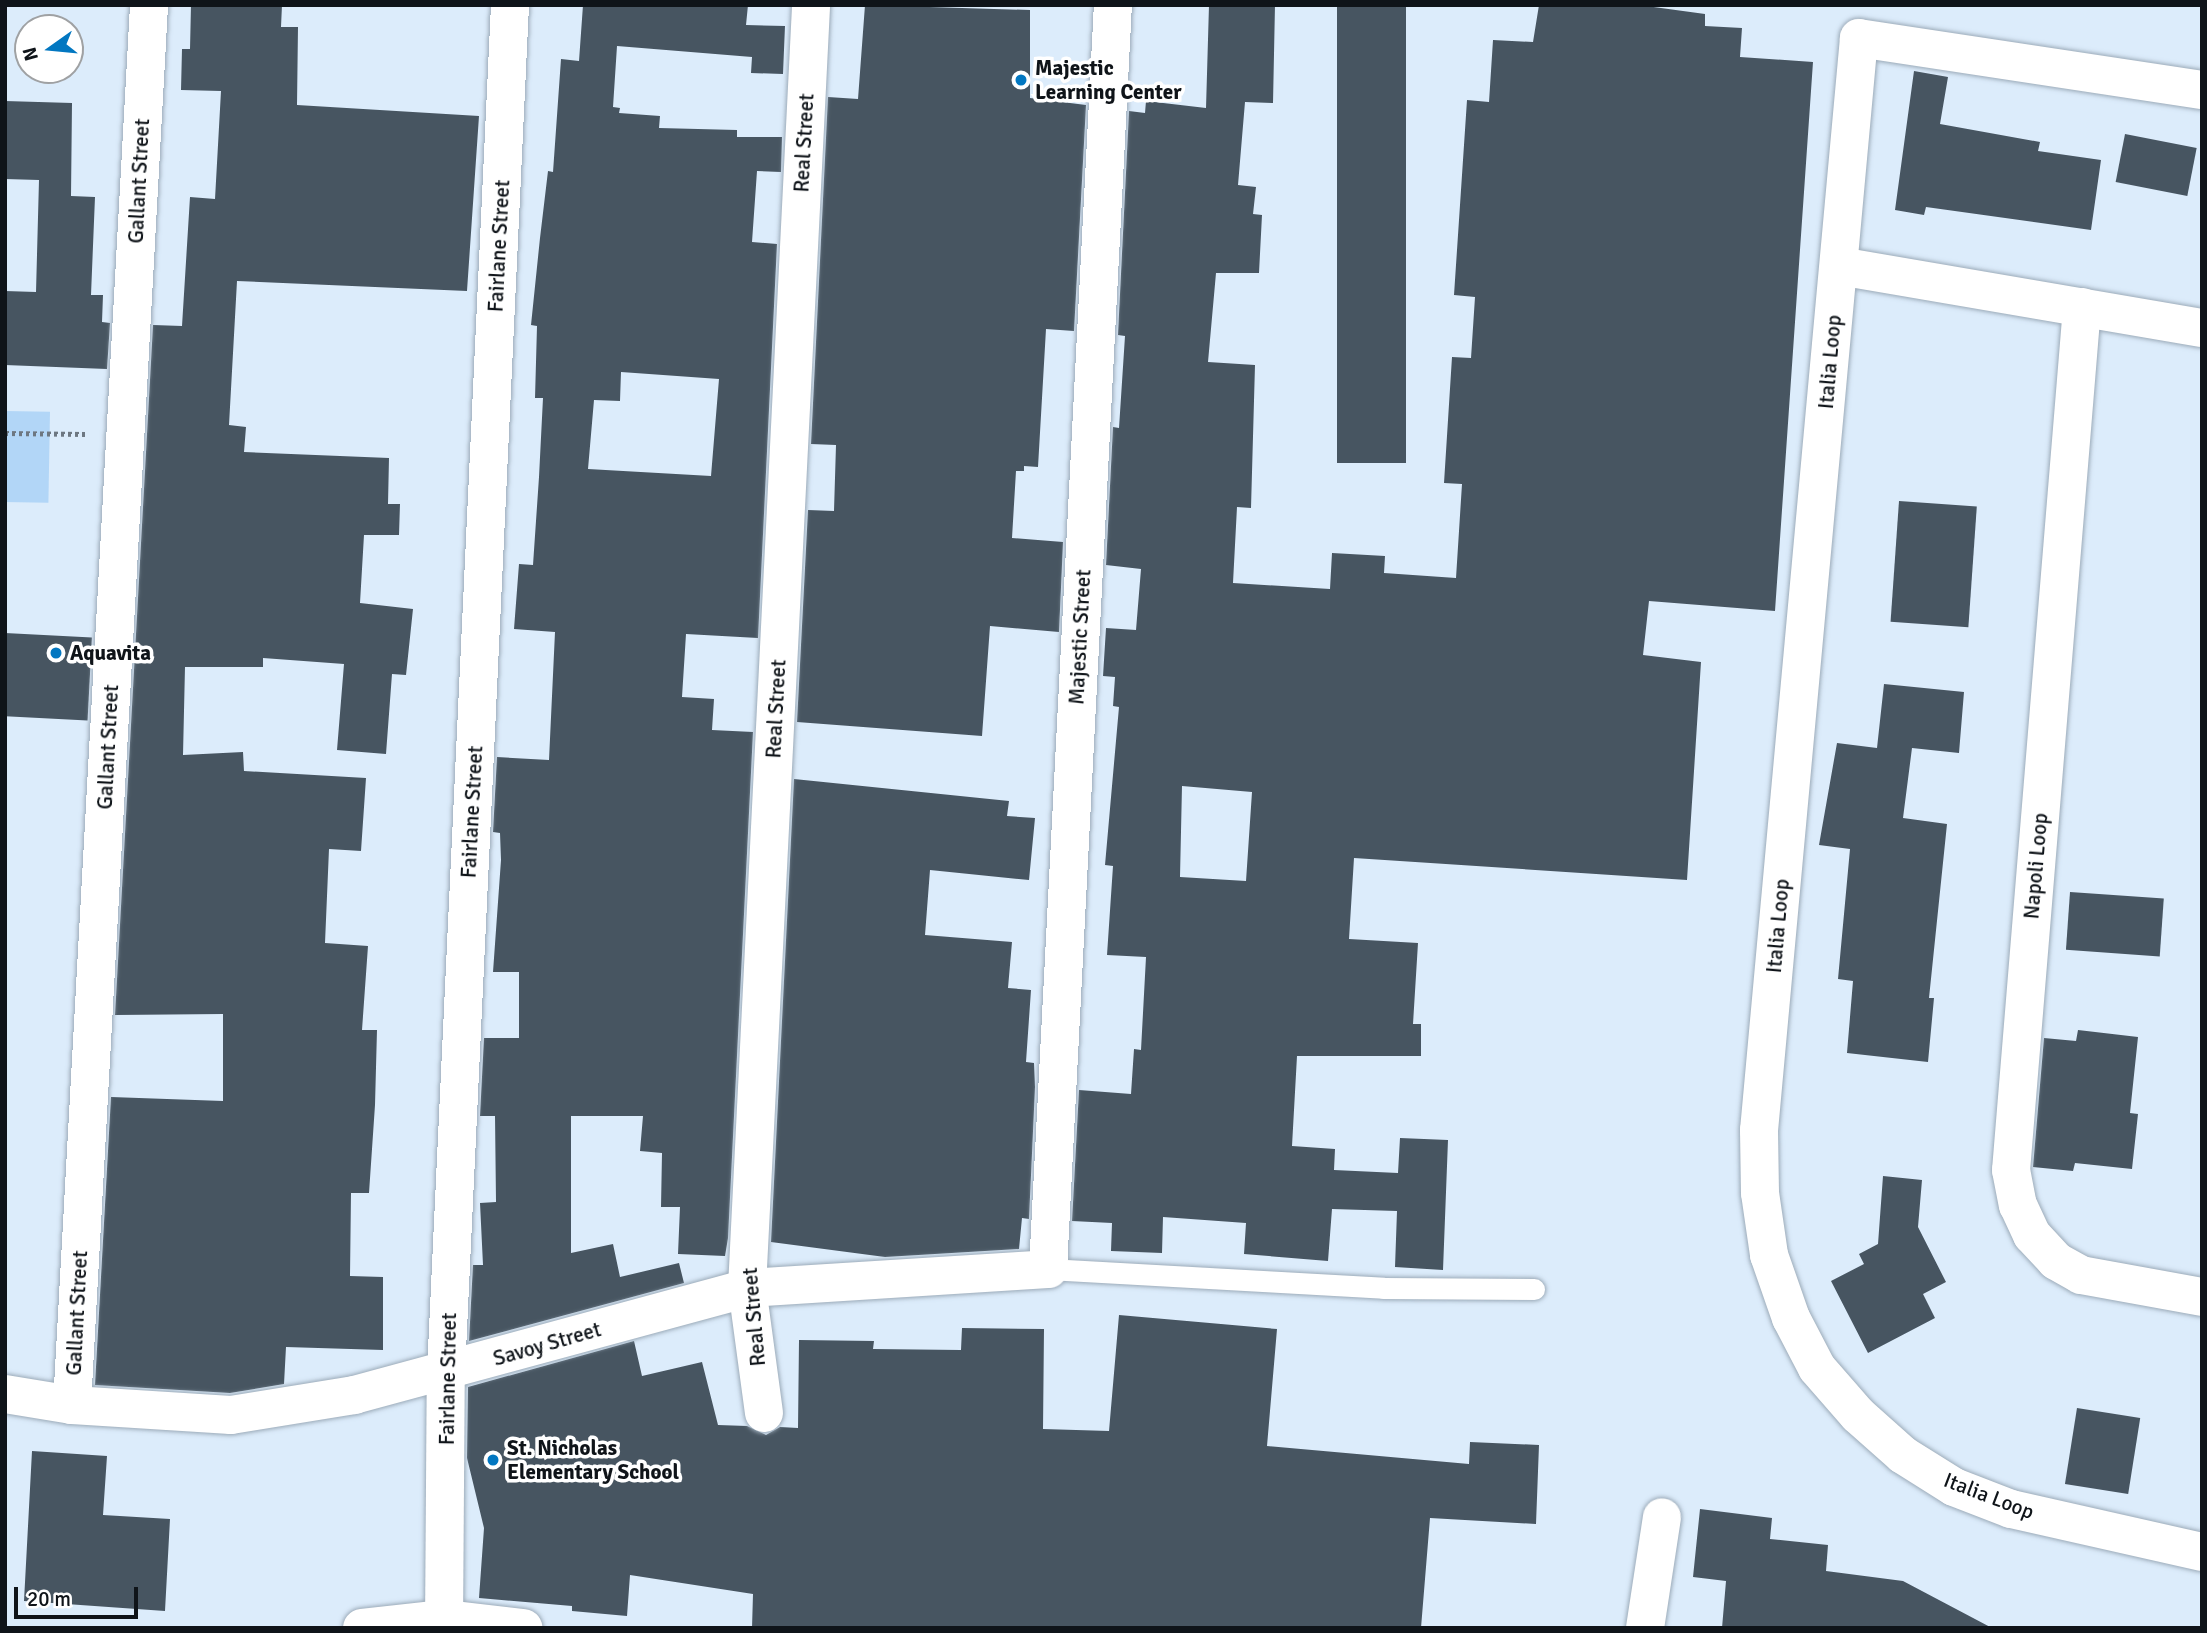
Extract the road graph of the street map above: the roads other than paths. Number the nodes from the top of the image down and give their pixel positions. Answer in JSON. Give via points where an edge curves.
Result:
{"nodes":[{"id":1,"x":149,"y":5,"type":"edge"},
{"id":2,"x":510,"y":5,"type":"edge"},
{"id":3,"x":811,"y":5,"type":"edge"},
{"id":4,"x":1113,"y":5,"type":"edge"},
{"id":5,"x":2202,"y":90,"type":"edge"},
{"id":6,"x":1839,"y":266,"type":"junction"},
{"id":7,"x":2082,"y":307,"type":"junction"},
{"id":8,"x":2202,"y":328,"type":"edge"},
{"id":9,"x":1048,"y":1269,"type":"junction"},
{"id":10,"x":747,"y":1288,"type":"junction"},
{"id":11,"x":1534,"y":1289,"type":"dead end"},
{"id":12,"x":2202,"y":1297,"type":"edge"},
{"id":13,"x":446,"y":1372,"type":"junction"},
{"id":14,"x":5,"y":1394,"type":"edge"},
{"id":15,"x":72,"y":1405,"type":"junction"},
{"id":16,"x":764,"y":1413,"type":"dead end"},
{"id":17,"x":1662,"y":1517,"type":"dead end"},
{"id":18,"x":2202,"y":1552,"type":"edge"},
{"id":19,"x":444,"y":1623,"type":"edge"},
{"id":20,"x":362,"y":1628,"type":"edge"},
{"id":21,"x":523,"y":1628,"type":"edge"},
{"id":22,"x":1645,"y":1628,"type":"edge"}],
"edges":[{"from":1,"to":15,"type":"street","name":"Gallant Street"},
{"from":2,"to":13,"type":"street","name":"Fairlane Street"},
{"from":3,"to":10,"type":"street","name":"Real Street"},
{"from":4,"to":9,"type":"street","name":"Majestic Street"},
{"from":5,"to":6,"type":"street","name":"Italia Loop","via":[[1859,37]]},
{"from":6,"to":7,"type":"street"},
{"from":6,"to":18,"type":"street","name":"Italia Loop","via":[[1759,1130],[1760,1193],[1769,1255],[1791,1318],[1817,1368],[1858,1415],[1903,1455],[1954,1487],[2011,1509]]},
{"from":7,"to":8,"type":"street"},
{"from":7,"to":12,"type":"street","name":"Napoli Loop","via":[[2011,1171],[2018,1205],[2032,1235],[2056,1261],[2081,1275]]},
{"from":9,"to":10,"type":"street","name":"Savoy Street"},
{"from":9,"to":11,"type":"lane","via":[[1383,1288]]},
{"from":10,"to":13,"type":"street","name":"Savoy Street"},
{"from":10,"to":16,"type":"street","name":"Real Street"},
{"from":13,"to":15,"type":"street","name":"Savoy Street","via":[[354,1395],[231,1415]]},
{"from":13,"to":19,"type":"street","name":"Fairlane Street"},
{"from":14,"to":15,"type":"street","name":"Savoy Street"},
{"from":17,"to":22,"type":"street"},
{"from":19,"to":20,"type":"street"},
{"from":19,"to":21,"type":"street"}]}
